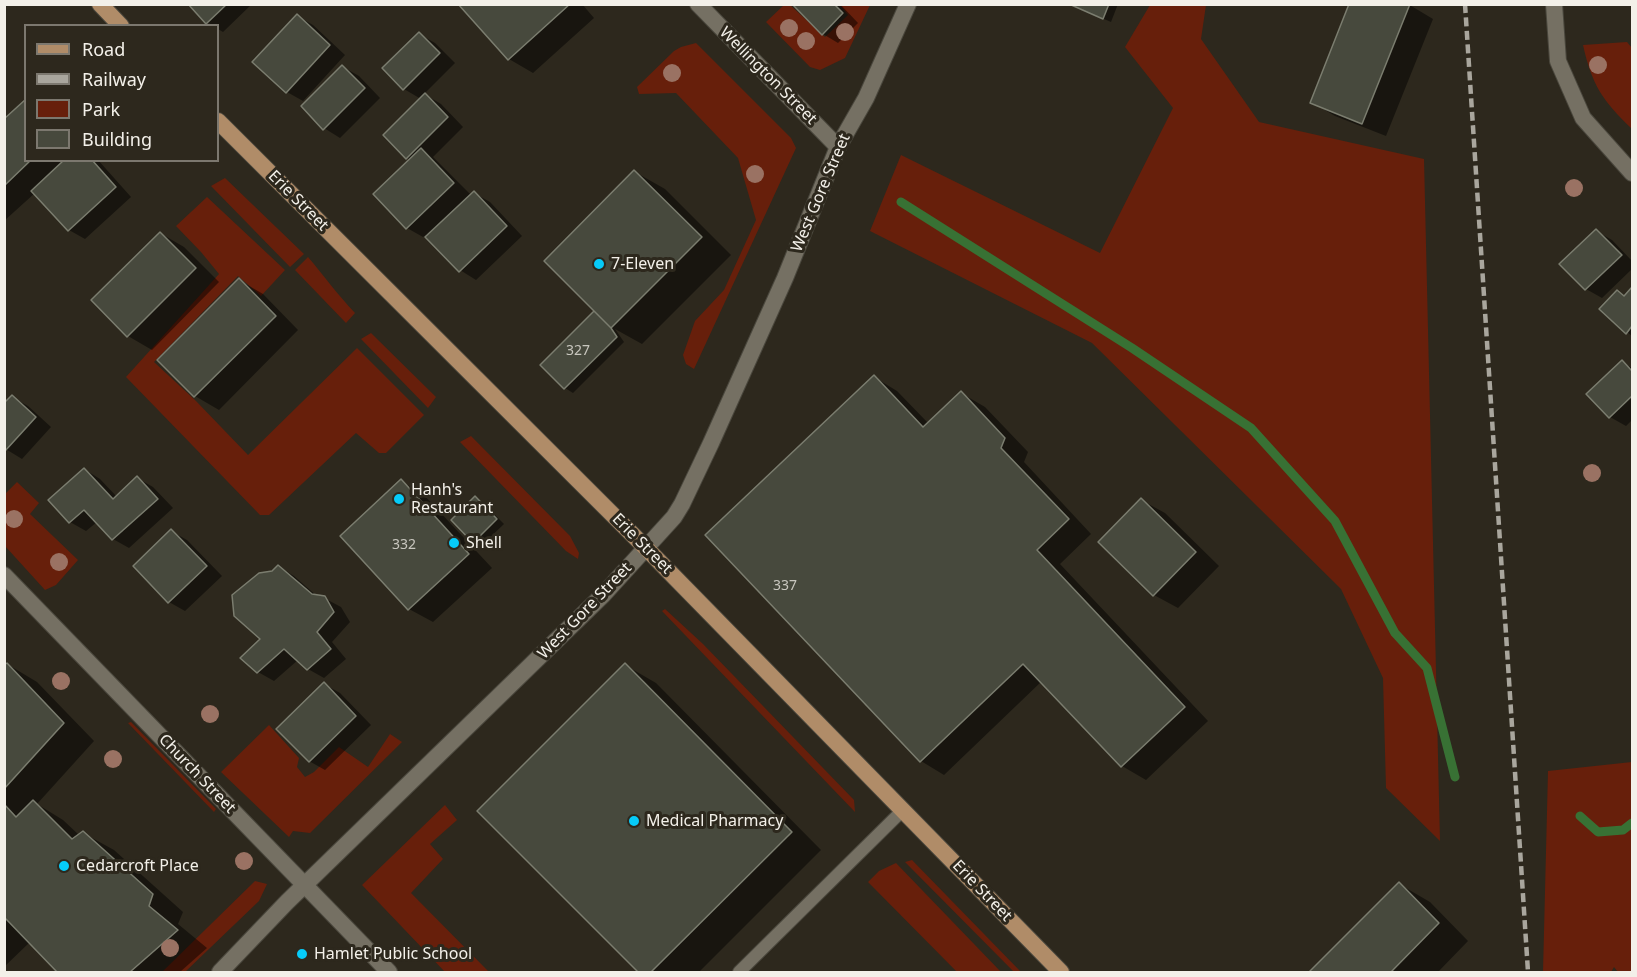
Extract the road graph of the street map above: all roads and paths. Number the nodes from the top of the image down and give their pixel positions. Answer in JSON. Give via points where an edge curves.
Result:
{"nodes":[{"id":1,"x":100,"y":4,"type":"edge"},
{"id":2,"x":698,"y":4,"type":"edge"},
{"id":3,"x":908,"y":4,"type":"edge"},
{"id":4,"x":1554,"y":4,"type":"edge"},
{"id":5,"x":119,"y":24,"type":"edge"},
{"id":6,"x":219,"y":122,"type":"edge"},
{"id":7,"x":838,"y":147,"type":"junction"},
{"id":8,"x":1632,"y":173,"type":"edge"},
{"id":9,"x":646,"y":548,"type":"junction"},
{"id":10,"x":4,"y":575,"type":"edge"},
{"id":11,"x":903,"y":810,"type":"junction"},
{"id":12,"x":305,"y":885,"type":"junction"},
{"id":13,"x":220,"y":972,"type":"edge"},
{"id":14,"x":389,"y":972,"type":"edge"},
{"id":15,"x":739,"y":972,"type":"edge"},
{"id":16,"x":1061,"y":972,"type":"edge"}],
"edges":[{"from":1,"to":5,"type":"main road"},
{"from":2,"to":7,"type":"street","name":"Wellington Street"},
{"from":3,"to":7,"type":"street","name":"West Gore Street","via":[[866,98]]},
{"from":4,"to":8,"type":"street","via":[[1558,61],[1583,118]]},
{"from":6,"to":9,"type":"main road","name":"Erie Street"},
{"from":7,"to":9,"type":"street","name":"West Gore Street","via":[[682,504]]},
{"from":9,"to":11,"type":"main road","name":"Erie Street"},
{"from":9,"to":12,"type":"street","name":"West Gore Street","via":[[603,595]]},
{"from":10,"to":12,"type":"street","name":"Church Street"},
{"from":11,"to":15,"type":"lane"},
{"from":11,"to":16,"type":"main road","name":"Erie Street"},
{"from":12,"to":13,"type":"street","name":"West Gore Street"},
{"from":12,"to":14,"type":"street","name":"Church Street"}]}
